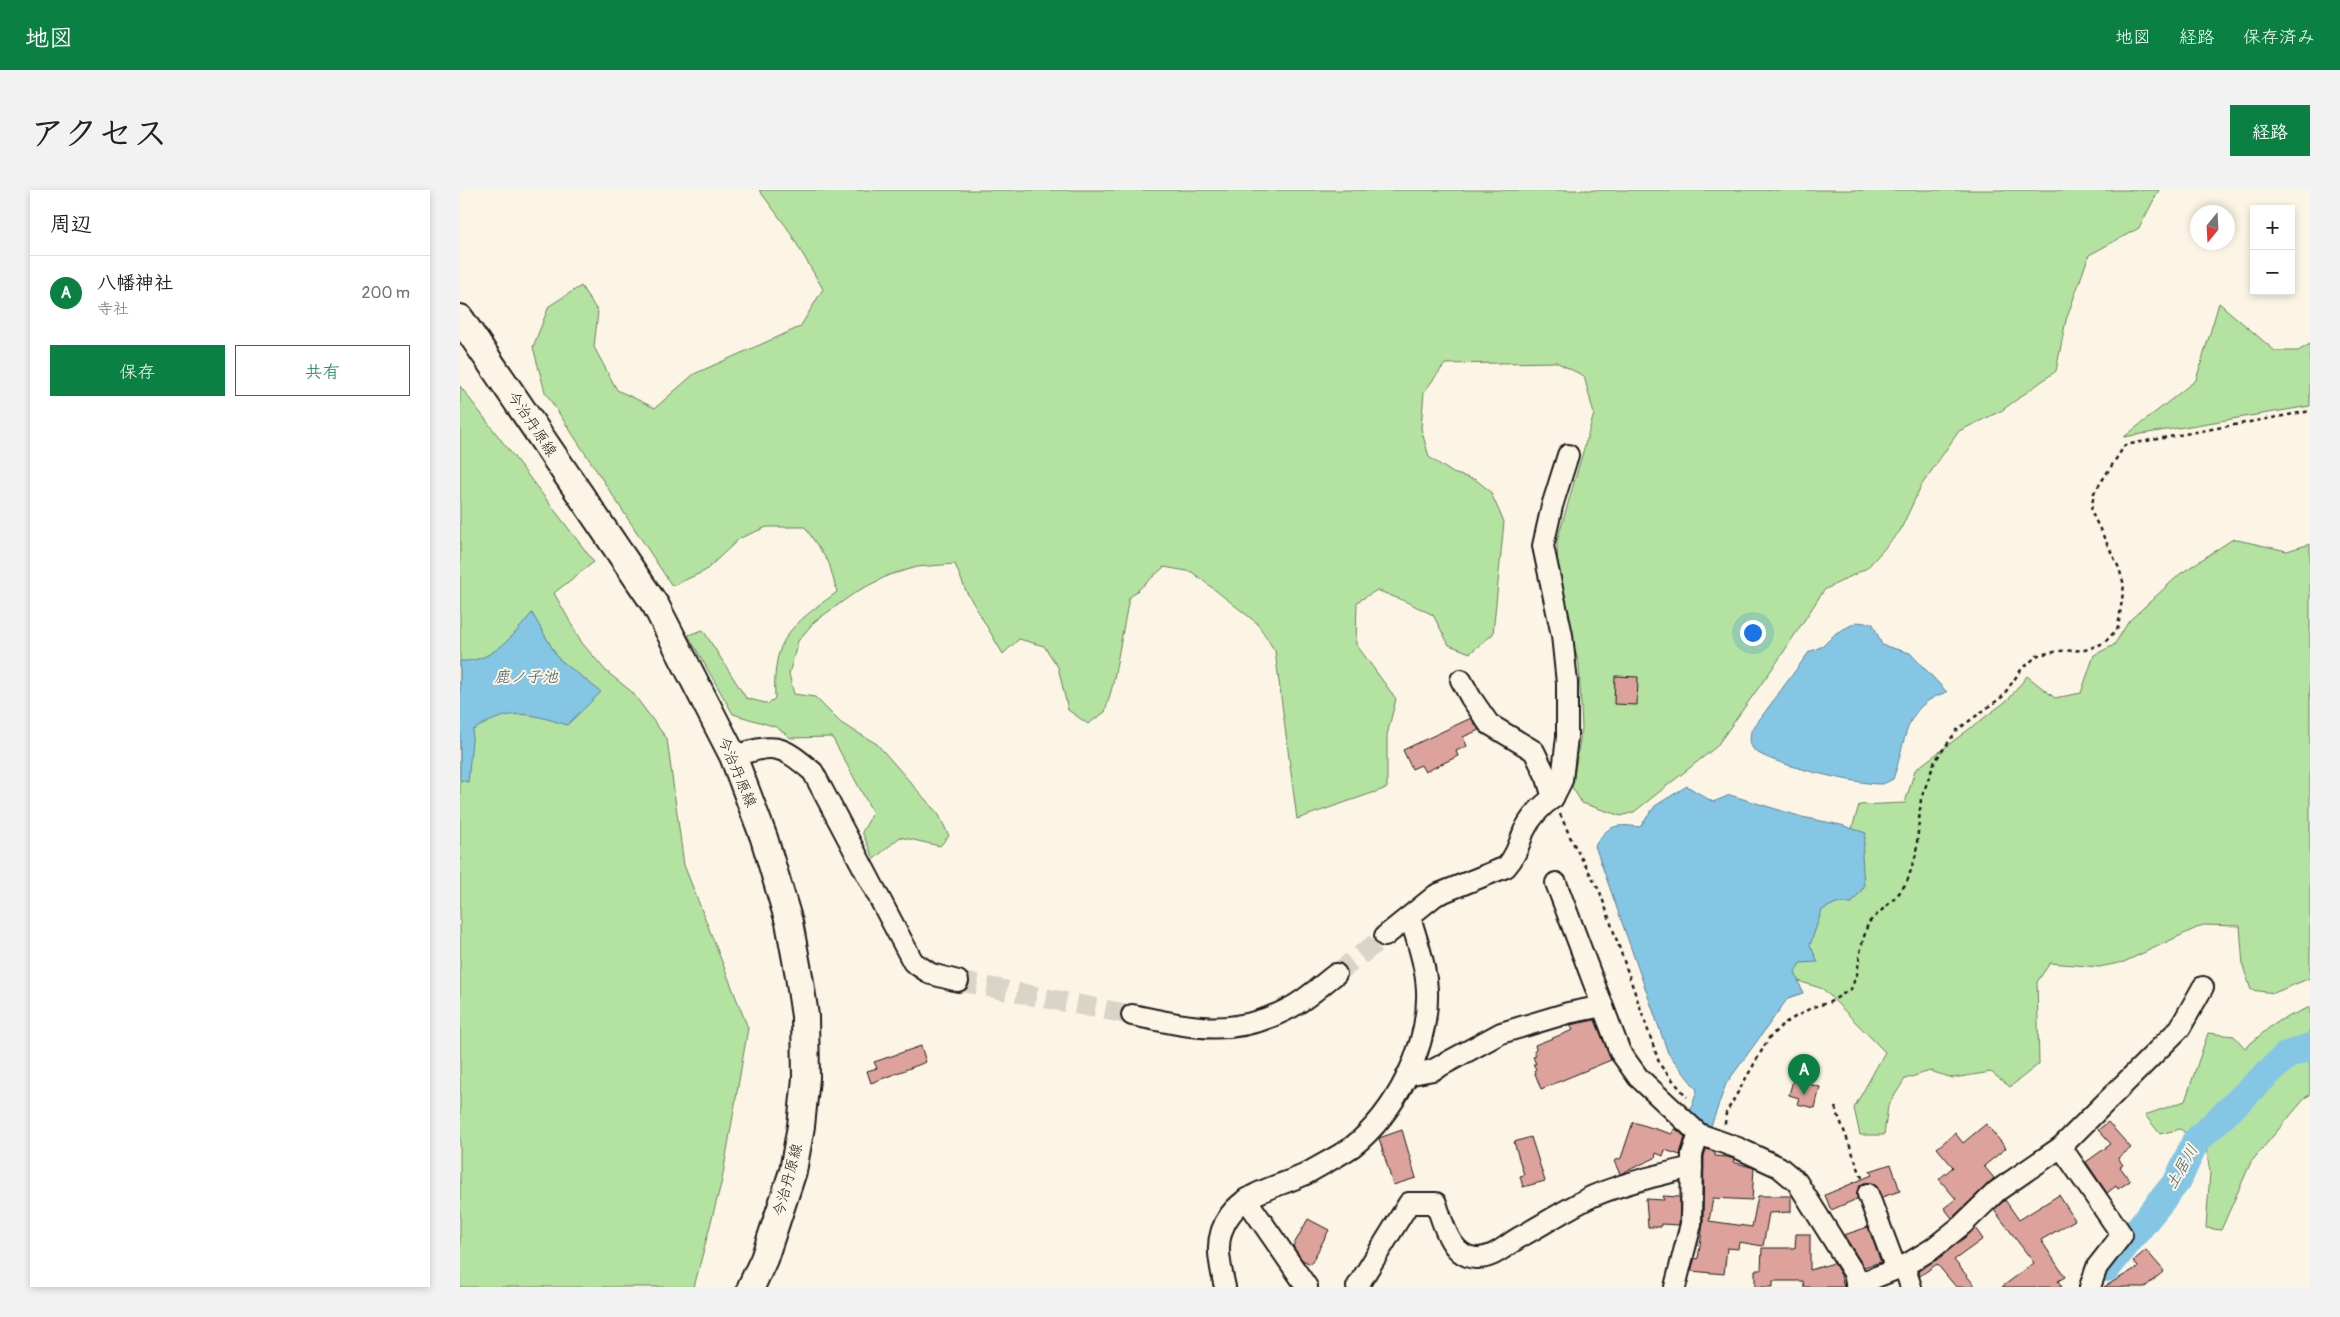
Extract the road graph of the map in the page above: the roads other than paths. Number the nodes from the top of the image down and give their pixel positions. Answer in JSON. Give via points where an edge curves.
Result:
{"nodes":[{"id":1,"x":460,"y":318,"type":"edge"},
{"id":2,"x":1568,"y":454,"type":"dead end"},
{"id":3,"x":1461,"y":680,"type":"dead end"},
{"id":4,"x":733,"y":756,"type":"junction"},
{"id":5,"x":1553,"y":798,"type":"junction"},
{"id":6,"x":1556,"y":882,"type":"dead end"},
{"id":7,"x":1410,"y":917,"type":"junction"},
{"id":8,"x":1385,"y":936,"type":"tunnel mouth"},
{"id":9,"x":1336,"y":974,"type":"tunnel mouth"},
{"id":10,"x":958,"y":981,"type":"tunnel mouth"},
{"id":11,"x":2203,"y":987,"type":"dead end"},
{"id":12,"x":1603,"y":1006,"type":"junction"},
{"id":13,"x":1132,"y":1015,"type":"tunnel mouth"},
{"id":14,"x":1407,"y":1075,"type":"junction"},
{"id":15,"x":1699,"y":1134,"type":"junction"},
{"id":16,"x":2061,"y":1147,"type":"junction"},
{"id":17,"x":1692,"y":1167,"type":"junction"},
{"id":18,"x":1868,"y":1194,"type":"road end"},
{"id":19,"x":1246,"y":1199,"type":"junction"},
{"id":20,"x":1900,"y":1267,"type":"junction"},
{"id":21,"x":1856,"y":1286,"type":"edge"},
{"id":22,"x":751,"y":1287,"type":"edge"},
{"id":23,"x":1225,"y":1287,"type":"edge"},
{"id":24,"x":1307,"y":1287,"type":"edge"},
{"id":25,"x":1357,"y":1287,"type":"edge"},
{"id":26,"x":1675,"y":1287,"type":"edge"},
{"id":27,"x":1911,"y":1287,"type":"edge"},
{"id":28,"x":2090,"y":1287,"type":"edge"}],
"edges":[{"from":1,"to":4,"type":"main road","name":"今治丹原線","via":[[656,606]]},
{"from":2,"to":5,"type":"street","via":[[1543,546],[1562,635],[1567,683],[1567,737],[1562,780]]},
{"from":3,"to":5,"type":"street","via":[[1489,724],[1534,751]]},
{"from":4,"to":10,"type":"street","via":[[772,746],[793,755],[814,772],[912,962],[932,974]]},
{"from":4,"to":22,"type":"main road","name":"今治丹原線","via":[[764,838],[789,922],[805,1016],[806,1078],[793,1171],[764,1259]]},
{"from":5,"to":7,"type":"street","via":[[1544,804],[1526,828],[1514,858],[1506,867],[1436,895]]},
{"from":6,"to":12,"type":"street"},
{"from":7,"to":8,"type":"street"},
{"from":7,"to":14,"type":"street","via":[[1424,962],[1427,991],[1425,1019]]},
{"from":9,"to":13,"type":"street","via":[[1287,1010],[1237,1027],[1212,1029]]},
{"from":11,"to":16,"type":"street","via":[[2180,1028]]},
{"from":12,"to":14,"type":"street","via":[[1501,1033],[1433,1070]]},
{"from":12,"to":15,"type":"street","via":[[1620,1052],[1638,1077]]},
{"from":14,"to":19,"type":"street","via":[[1374,1126],[1352,1146],[1302,1176]]},
{"from":15,"to":17,"type":"street","via":[[1692,1154]]},
{"from":15,"to":21,"type":"street","via":[[1779,1167],[1797,1182],[1854,1273]]},
{"from":16,"to":20,"type":"street","via":[[1997,1191],[1947,1237]]},
{"from":16,"to":28,"type":"street","via":[[2122,1235],[2097,1267]]},
{"from":17,"to":25,"type":"street","via":[[1594,1196],[1491,1256],[1475,1258],[1458,1250],[1449,1238],[1436,1203],[1408,1202]]},
{"from":17,"to":26,"type":"street","via":[[1691,1224]]},
{"from":18,"to":20,"type":"street"},
{"from":19,"to":23,"type":"street","via":[[1230,1214],[1219,1236],[1218,1255]]},
{"from":19,"to":24,"type":"street"},
{"from":20,"to":21,"type":"street"},
{"from":20,"to":27,"type":"street"}]}
